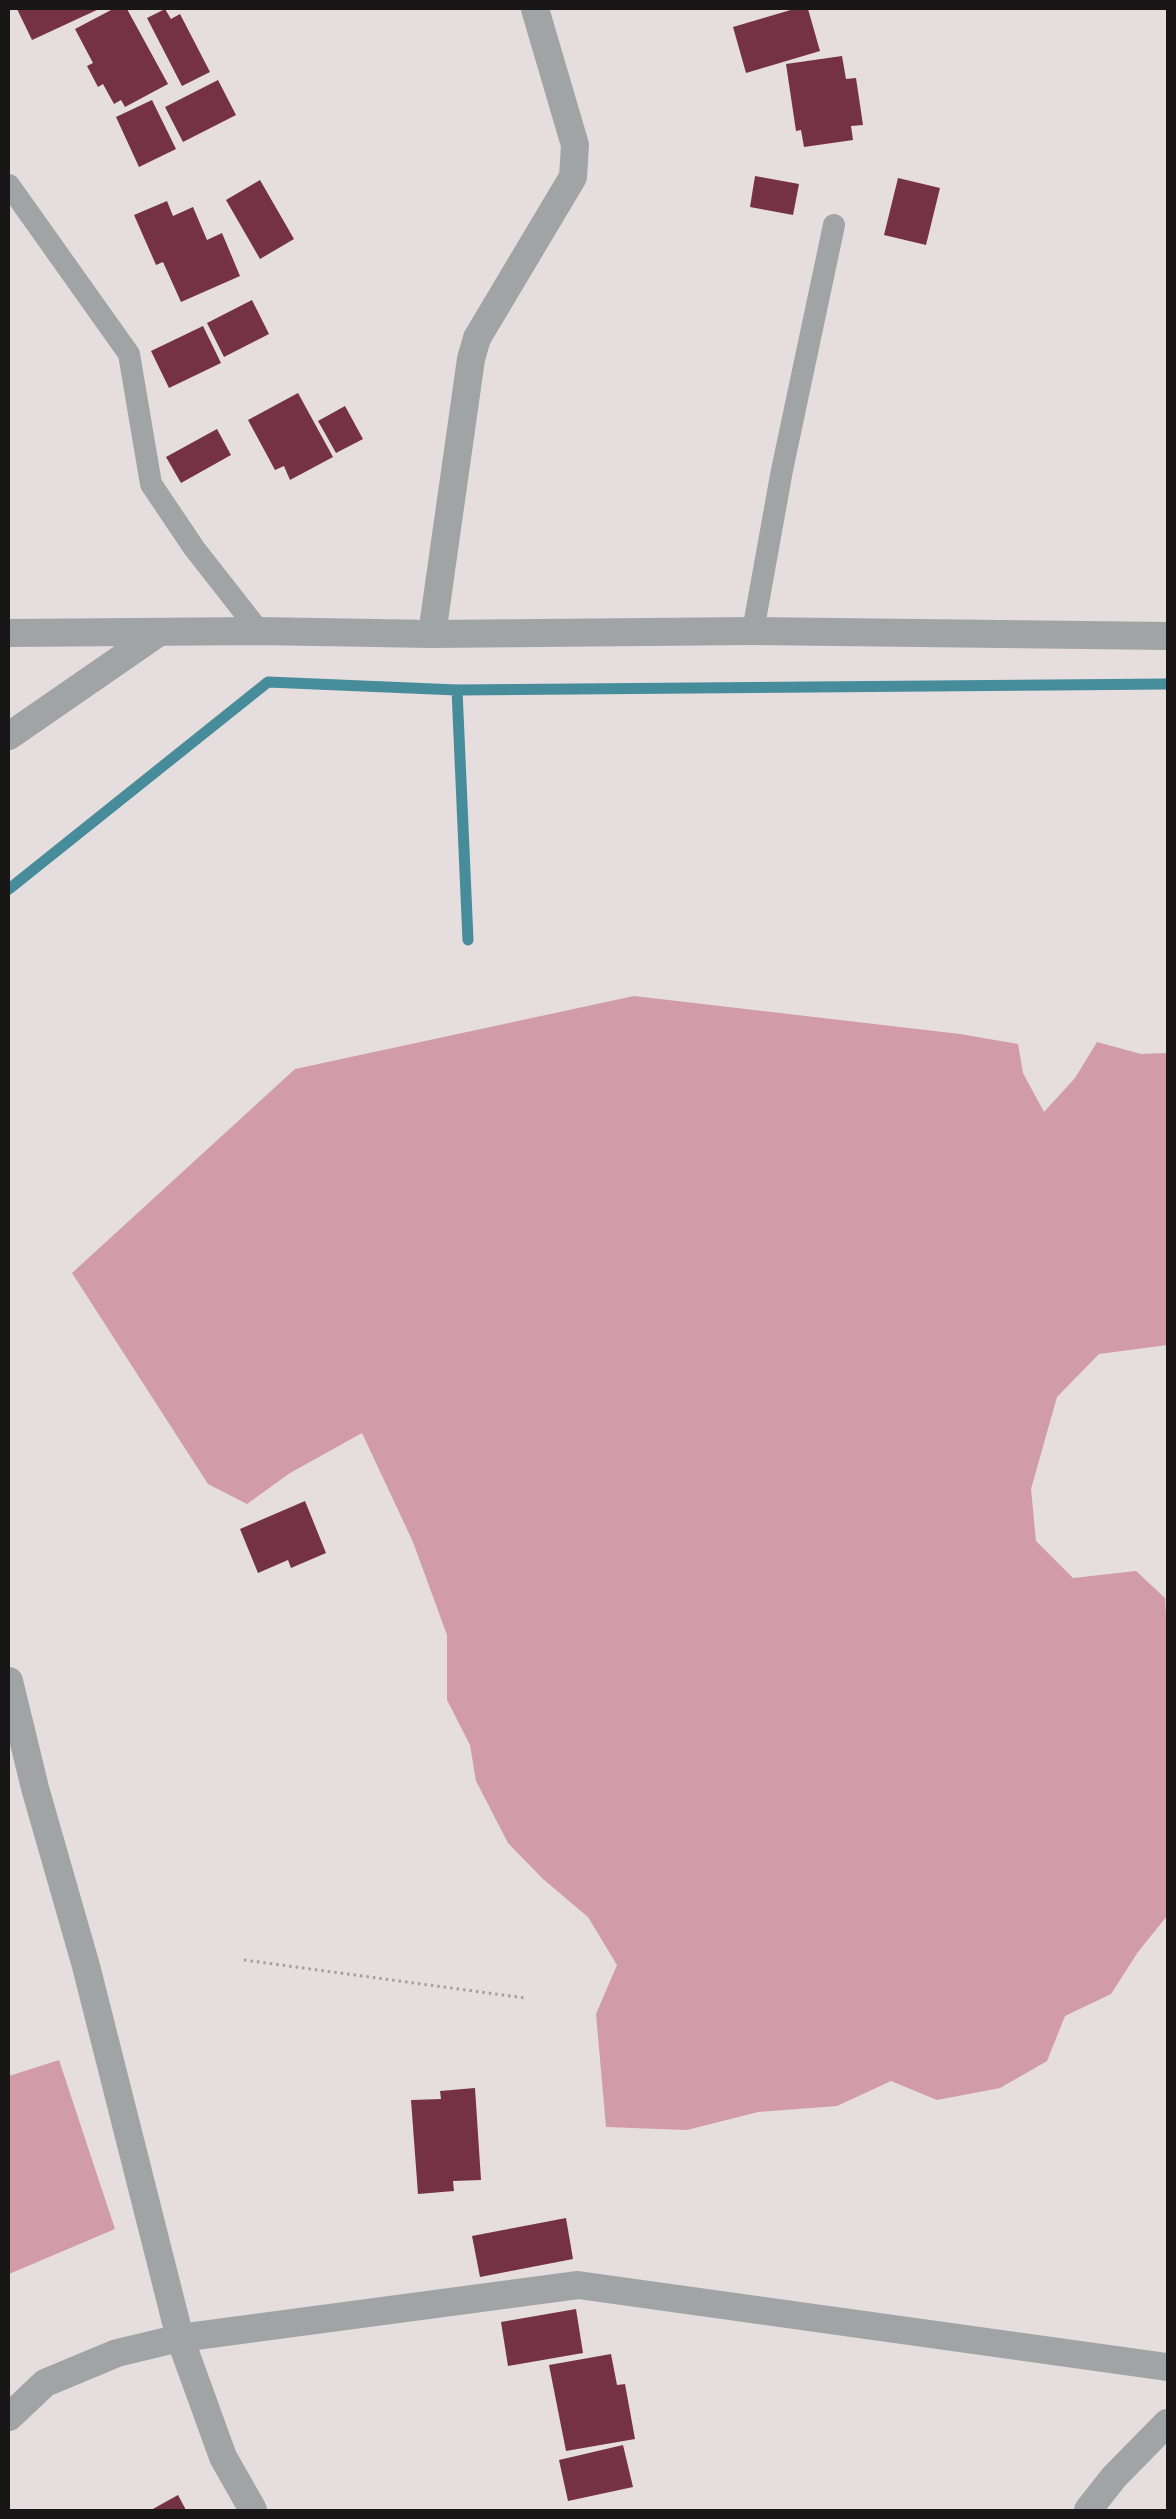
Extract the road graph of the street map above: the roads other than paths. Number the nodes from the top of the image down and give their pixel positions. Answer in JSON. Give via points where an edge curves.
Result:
{"nodes":[{"id":1,"x":535,"y":9,"type":"edge"},
{"id":2,"x":9,"y":185,"type":"edge"},
{"id":3,"x":834,"y":225,"type":"dead end"},
{"id":4,"x":259,"y":631,"type":"junction"},
{"id":5,"x":753,"y":632,"type":"junction"},
{"id":6,"x":9,"y":633,"type":"edge"},
{"id":7,"x":158,"y":633,"type":"junction"},
{"id":8,"x":432,"y":634,"type":"junction"},
{"id":9,"x":1167,"y":636,"type":"edge"},
{"id":10,"x":9,"y":736,"type":"edge"},
{"id":11,"x":9,"y":1682,"type":"edge"},
{"id":12,"x":180,"y":2338,"type":"junction"},
{"id":13,"x":1167,"y":2367,"type":"edge"},
{"id":14,"x":9,"y":2417,"type":"edge"},
{"id":15,"x":1167,"y":2423,"type":"edge"},
{"id":16,"x":253,"y":2510,"type":"edge"},
{"id":17,"x":1088,"y":2510,"type":"edge"}],
"edges":[{"from":1,"to":8,"type":"street","via":[[575,144],[573,177],[477,338],[471,359]]},
{"from":2,"to":4,"type":"lane","via":[[129,354],[151,484],[194,548]]},
{"from":3,"to":5,"type":"lane","via":[[782,470]]},
{"from":4,"to":7,"type":"street"},
{"from":4,"to":8,"type":"street"},
{"from":5,"to":8,"type":"street"},
{"from":5,"to":9,"type":"street"},
{"from":6,"to":7,"type":"street"},
{"from":7,"to":10,"type":"street"},
{"from":11,"to":12,"type":"street","via":[[35,1788],[86,1966]]},
{"from":12,"to":13,"type":"street","via":[[578,2285]]},
{"from":12,"to":14,"type":"street","via":[[117,2353],[45,2383]]},
{"from":12,"to":16,"type":"street","via":[[223,2457]]},
{"from":15,"to":17,"type":"street","via":[[1114,2477]]}]}
